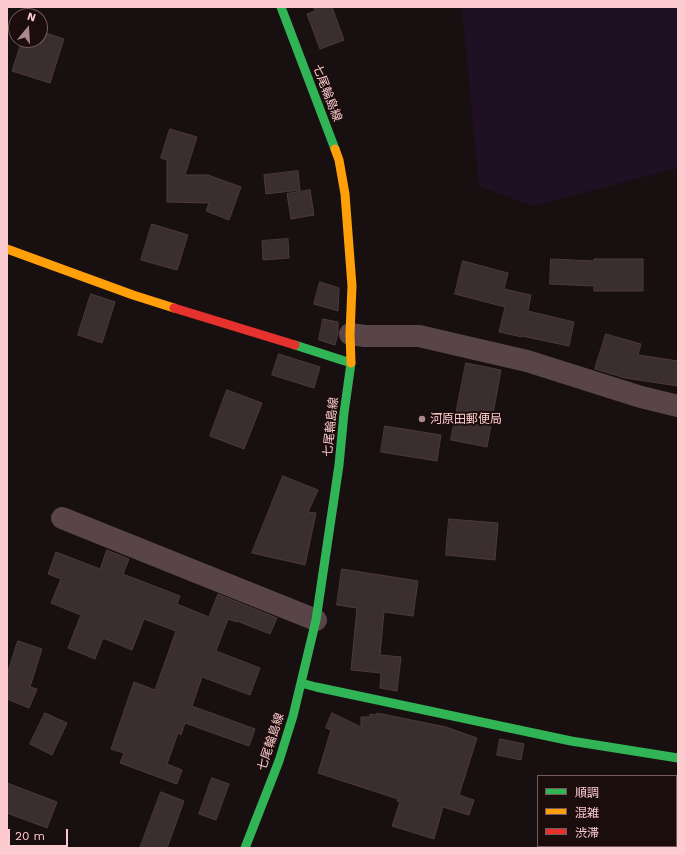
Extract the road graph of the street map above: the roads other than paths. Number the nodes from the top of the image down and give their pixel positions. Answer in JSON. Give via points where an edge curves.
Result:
{"nodes":[{"id":1,"x":281,"y":7,"type":"edge"},
{"id":2,"x":7,"y":249,"type":"edge"},
{"id":3,"x":350,"y":334,"type":"junction"},
{"id":4,"x":351,"y":363,"type":"junction"},
{"id":5,"x":678,"y":406,"type":"edge"},
{"id":6,"x":62,"y":518,"type":"dead end"},
{"id":7,"x":316,"y":620,"type":"junction"},
{"id":8,"x":301,"y":683,"type":"junction"},
{"id":9,"x":678,"y":758,"type":"edge"},
{"id":10,"x":245,"y":848,"type":"edge"}],
"edges":[{"from":1,"to":3,"type":"main road","name":"七尾輪島線","via":[[340,160],[352,286]]},
{"from":2,"to":4,"type":"main road","via":[[133,295]]},
{"from":3,"to":4,"type":"main road","name":"七尾輪島線"},
{"from":3,"to":5,"type":"street","via":[[419,336],[527,361]]},
{"from":4,"to":7,"type":"main road","name":"七尾輪島線"},
{"from":6,"to":7,"type":"street"},
{"from":7,"to":8,"type":"main road","name":"七尾輪島線"},
{"from":8,"to":9,"type":"main road","via":[[571,741]]},
{"from":8,"to":10,"type":"main road","name":"七尾輪島線","via":[[279,760]]}]}
